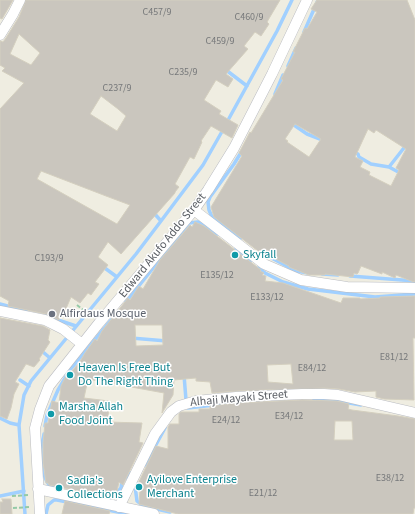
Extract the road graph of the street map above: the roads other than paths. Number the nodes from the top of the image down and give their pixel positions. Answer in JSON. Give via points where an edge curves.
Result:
{"nodes":[{"id":1,"x":20,"y":0,"type":"edge"},
{"id":2,"x":307,"y":0,"type":"edge"},
{"id":3,"x":0,"y":35,"type":"edge"},
{"id":4,"x":194,"y":210,"type":"junction"},
{"id":5,"x":415,"y":288,"type":"edge"},
{"id":6,"x":0,"y":311,"type":"edge"},
{"id":7,"x":82,"y":344,"type":"junction"},
{"id":8,"x":415,"y":413,"type":"edge"},
{"id":9,"x":38,"y":489,"type":"junction"},
{"id":10,"x":119,"y":507,"type":"junction"},
{"id":11,"x":40,"y":514,"type":"edge"},
{"id":12,"x":154,"y":514,"type":"edge"}],
"edges":[{"from":1,"to":3,"type":"street"},
{"from":2,"to":4,"type":"street","name":"Edward Akufo Addo Street","via":[[234,148]]},
{"from":4,"to":5,"type":"street","via":[[264,264],[301,280],[347,287]]},
{"from":4,"to":7,"type":"street","name":"Edward Akufo Addo Street"},
{"from":6,"to":7,"type":"street","via":[[45,320],[63,329]]},
{"from":7,"to":9,"type":"street","name":"Edward Akufo Addo Street","via":[[49,386],[40,409],[35,428]]},
{"from":8,"to":10,"type":"street","name":"Alhaji Mayaki Street","via":[[324,394],[236,397],[196,401],[179,406],[170,412],[155,434]]},
{"from":9,"to":10,"type":"street"},
{"from":9,"to":11,"type":"street","name":"Edward Akufo Addo Street"},
{"from":10,"to":12,"type":"street"}]}
